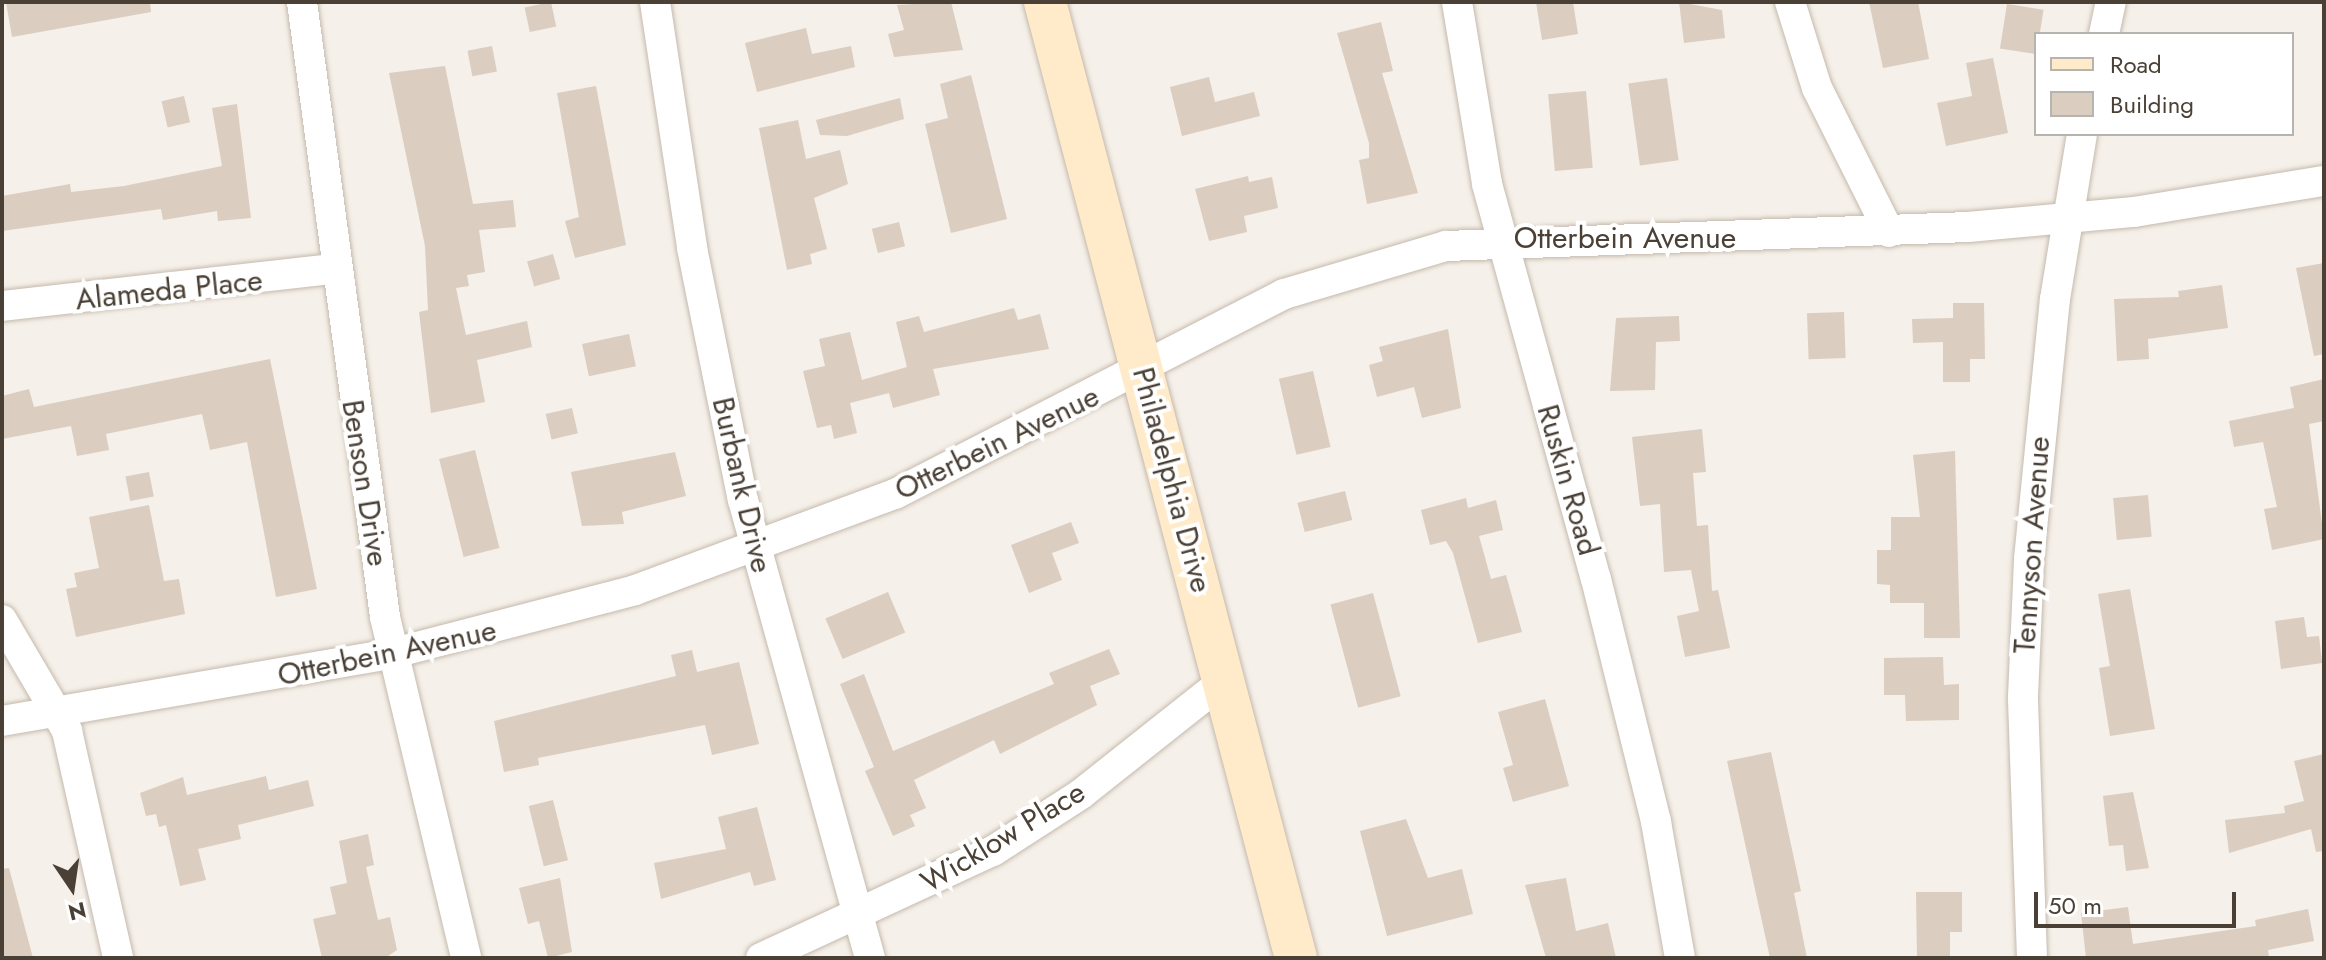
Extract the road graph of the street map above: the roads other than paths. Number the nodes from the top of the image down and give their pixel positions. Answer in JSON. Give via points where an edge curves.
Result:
{"nodes":[{"id":1,"x":302,"y":2,"type":"edge"},
{"id":2,"x":655,"y":2,"type":"edge"},
{"id":3,"x":1045,"y":2,"type":"edge"},
{"id":4,"x":1457,"y":2,"type":"edge"},
{"id":5,"x":1790,"y":2,"type":"edge"},
{"id":6,"x":2111,"y":2,"type":"edge"},
{"id":7,"x":2104,"y":32,"type":"edge"},
{"id":8,"x":2082,"y":136,"type":"edge"},
{"id":9,"x":2324,"y":181,"type":"edge"},
{"id":10,"x":2068,"y":218,"type":"junction"},
{"id":11,"x":1889,"y":232,"type":"junction"},
{"id":12,"x":1501,"y":239,"type":"junction"},
{"id":13,"x":334,"y":269,"type":"junction"},
{"id":14,"x":2,"y":306,"type":"edge"},
{"id":15,"x":1142,"y":369,"type":"junction"},
{"id":16,"x":755,"y":545,"type":"junction"},
{"id":17,"x":2,"y":620,"type":"edge"},
{"id":18,"x":394,"y":653,"type":"junction"},
{"id":19,"x":1225,"y":680,"type":"junction"},
{"id":20,"x":60,"y":713,"type":"junction"},
{"id":21,"x":2,"y":721,"type":"edge"},
{"id":22,"x":857,"y":916,"type":"junction"},
{"id":23,"x":118,"y":958,"type":"edge"},
{"id":24,"x":466,"y":958,"type":"edge"},
{"id":25,"x":761,"y":958,"type":"edge"},
{"id":26,"x":870,"y":958,"type":"edge"},
{"id":27,"x":1296,"y":958,"type":"edge"},
{"id":28,"x":1680,"y":958,"type":"edge"},
{"id":29,"x":2032,"y":958,"type":"edge"}],
"edges":[{"from":1,"to":13,"type":"street","name":"Benson Drive"},
{"from":2,"to":16,"type":"street","name":"Burbank Drive","via":[[692,248]]},
{"from":3,"to":15,"type":"main road","name":"Philadelphia Drive"},
{"from":4,"to":12,"type":"street","name":"Ruskin Road"},
{"from":5,"to":11,"type":"street","via":[[1817,88]]},
{"from":6,"to":7,"type":"street"},
{"from":8,"to":10,"type":"street","name":"Tennyson Avenue"},
{"from":9,"to":10,"type":"street","name":"Otterbein Avenue"},
{"from":10,"to":11,"type":"street","name":"Otterbein Avenue"},
{"from":10,"to":29,"type":"street","name":"Tennyson Avenue","via":[[2036,456],[2028,590],[2024,834]]},
{"from":11,"to":12,"type":"street","name":"Otterbein Avenue"},
{"from":12,"to":15,"type":"street","name":"Otterbein Avenue","via":[[1340,274],[1226,321]]},
{"from":12,"to":28,"type":"street","name":"Ruskin Road","via":[[1649,792]]},
{"from":13,"to":14,"type":"street","name":"Alameda Place"},
{"from":13,"to":18,"type":"street","name":"Benson Drive"},
{"from":15,"to":16,"type":"street","name":"Otterbein Avenue","via":[[895,494]]},
{"from":15,"to":19,"type":"main road","name":"Philadelphia Drive"},
{"from":16,"to":18,"type":"street","name":"Otterbein Avenue","via":[[546,618]]},
{"from":16,"to":22,"type":"street","name":"Burbank Drive"},
{"from":17,"to":20,"type":"street"},
{"from":18,"to":20,"type":"street","name":"Otterbein Avenue"},
{"from":18,"to":24,"type":"street","name":"Benson Drive"},
{"from":19,"to":22,"type":"street","name":"Wicklow Place","via":[[1038,823]]},
{"from":19,"to":27,"type":"main road","name":"Philadelphia Drive"},
{"from":20,"to":21,"type":"street","name":"Otterbein Avenue"},
{"from":20,"to":23,"type":"street"},
{"from":22,"to":25,"type":"street","name":"Wicklow Place"},
{"from":22,"to":26,"type":"street","name":"Burbank Drive"}]}
